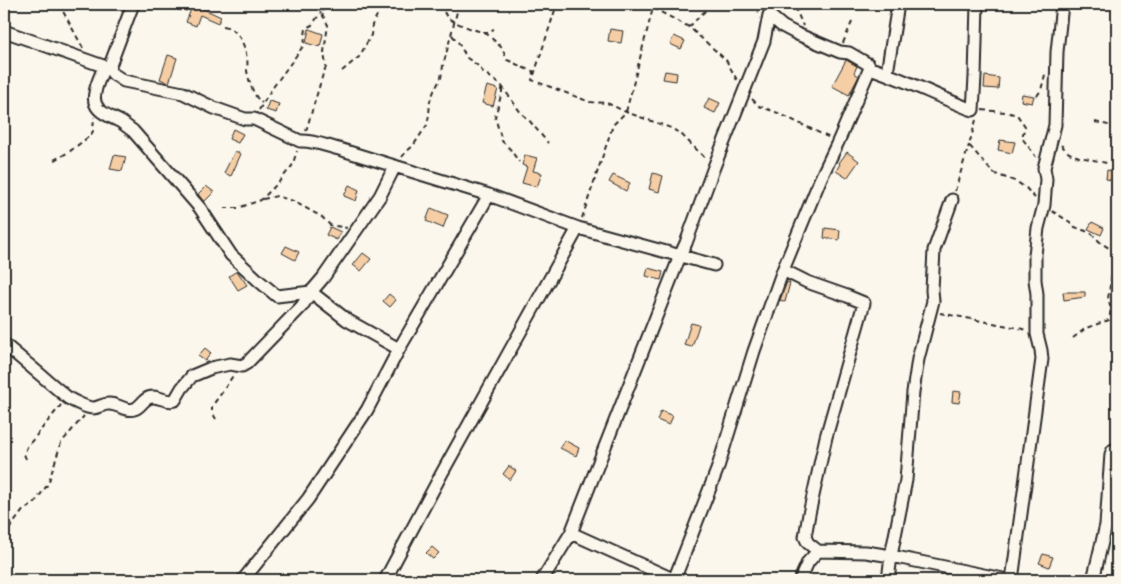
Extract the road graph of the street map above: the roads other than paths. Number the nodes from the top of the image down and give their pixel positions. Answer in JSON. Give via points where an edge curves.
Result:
{"nodes":[{"id":1,"x":133,"y":4,"type":"edge"},
{"id":2,"x":898,"y":4,"type":"edge"},
{"id":3,"x":977,"y":4,"type":"edge"},
{"id":4,"x":1062,"y":4,"type":"edge"},
{"id":5,"x":4,"y":31,"type":"edge"},
{"id":6,"x":106,"y":67,"type":"junction"},
{"id":7,"x":870,"y":68,"type":"junction"},
{"id":8,"x":887,"y":73,"type":"junction"},
{"id":9,"x":395,"y":166,"type":"junction"},
{"id":10,"x":489,"y":195,"type":"junction"},
{"id":11,"x":952,"y":200,"type":"road end"},
{"id":12,"x":578,"y":228,"type":"junction"},
{"id":13,"x":680,"y":256,"type":"junction"},
{"id":14,"x":714,"y":265,"type":"dead end"},
{"id":15,"x":782,"y":270,"type":"junction"},
{"id":16,"x":311,"y":292,"type":"junction"},
{"id":17,"x":4,"y":344,"type":"edge"},
{"id":18,"x":399,"y":348,"type":"junction"},
{"id":19,"x":1117,"y":450,"type":"edge"},
{"id":20,"x":571,"y":533,"type":"junction"},
{"id":21,"x":818,"y":551,"type":"junction"},
{"id":22,"x":891,"y":556,"type":"junction"},
{"id":23,"x":243,"y":580,"type":"edge"},
{"id":24,"x":385,"y":580,"type":"edge"},
{"id":25,"x":542,"y":580,"type":"edge"},
{"id":26,"x":674,"y":580,"type":"edge"},
{"id":27,"x":800,"y":580,"type":"edge"},
{"id":28,"x":888,"y":580,"type":"edge"},
{"id":29,"x":1008,"y":580,"type":"edge"},
{"id":30,"x":1012,"y":580,"type":"edge"},
{"id":31,"x":1093,"y":580,"type":"edge"}],
"edges":[{"from":1,"to":6,"type":"street"},
{"from":2,"to":8,"type":"street"},
{"from":3,"to":8,"type":"street","via":[[974,110]]},
{"from":4,"to":30,"type":"street","via":[[1055,125],[1044,168],[1044,205],[1035,255],[1041,366]]},
{"from":5,"to":6,"type":"street"},
{"from":6,"to":9,"type":"street","via":[[124,80],[183,93],[214,108],[254,119],[300,141],[314,142]]},
{"from":6,"to":16,"type":"street","via":[[95,92],[97,108],[134,131],[200,208],[231,255],[259,281],[277,296]]},
{"from":7,"to":8,"type":"street"},
{"from":7,"to":13,"type":"street","via":[[849,53],[782,26],[769,15],[764,41]]},
{"from":7,"to":15,"type":"street"},
{"from":9,"to":10,"type":"street"},
{"from":9,"to":16,"type":"street","via":[[380,196]]},
{"from":10,"to":12,"type":"street"},
{"from":10,"to":18,"type":"street"},
{"from":11,"to":22,"type":"street","via":[[934,250],[933,301],[918,359],[906,480]]},
{"from":12,"to":13,"type":"street"},
{"from":12,"to":24,"type":"street"},
{"from":13,"to":14,"type":"street"},
{"from":13,"to":20,"type":"street"},
{"from":15,"to":21,"type":"street","via":[[864,303],[808,514],[806,537]]},
{"from":15,"to":26,"type":"street","via":[[717,470]]},
{"from":16,"to":17,"type":"street","via":[[302,306],[247,363],[211,368],[192,376],[175,400],[170,402],[151,396],[130,410],[114,404],[106,403],[94,408],[75,402]]},
{"from":16,"to":18,"type":"street","via":[[347,320]]},
{"from":18,"to":23,"type":"street","via":[[367,410],[308,499]]},
{"from":19,"to":31,"type":"street","via":[[1111,454],[1106,525]]},
{"from":20,"to":25,"type":"street"},
{"from":20,"to":26,"type":"street"},
{"from":21,"to":22,"type":"street"},
{"from":21,"to":27,"type":"street","via":[[808,562]]},
{"from":22,"to":28,"type":"street"},
{"from":22,"to":29,"type":"street"}]}
